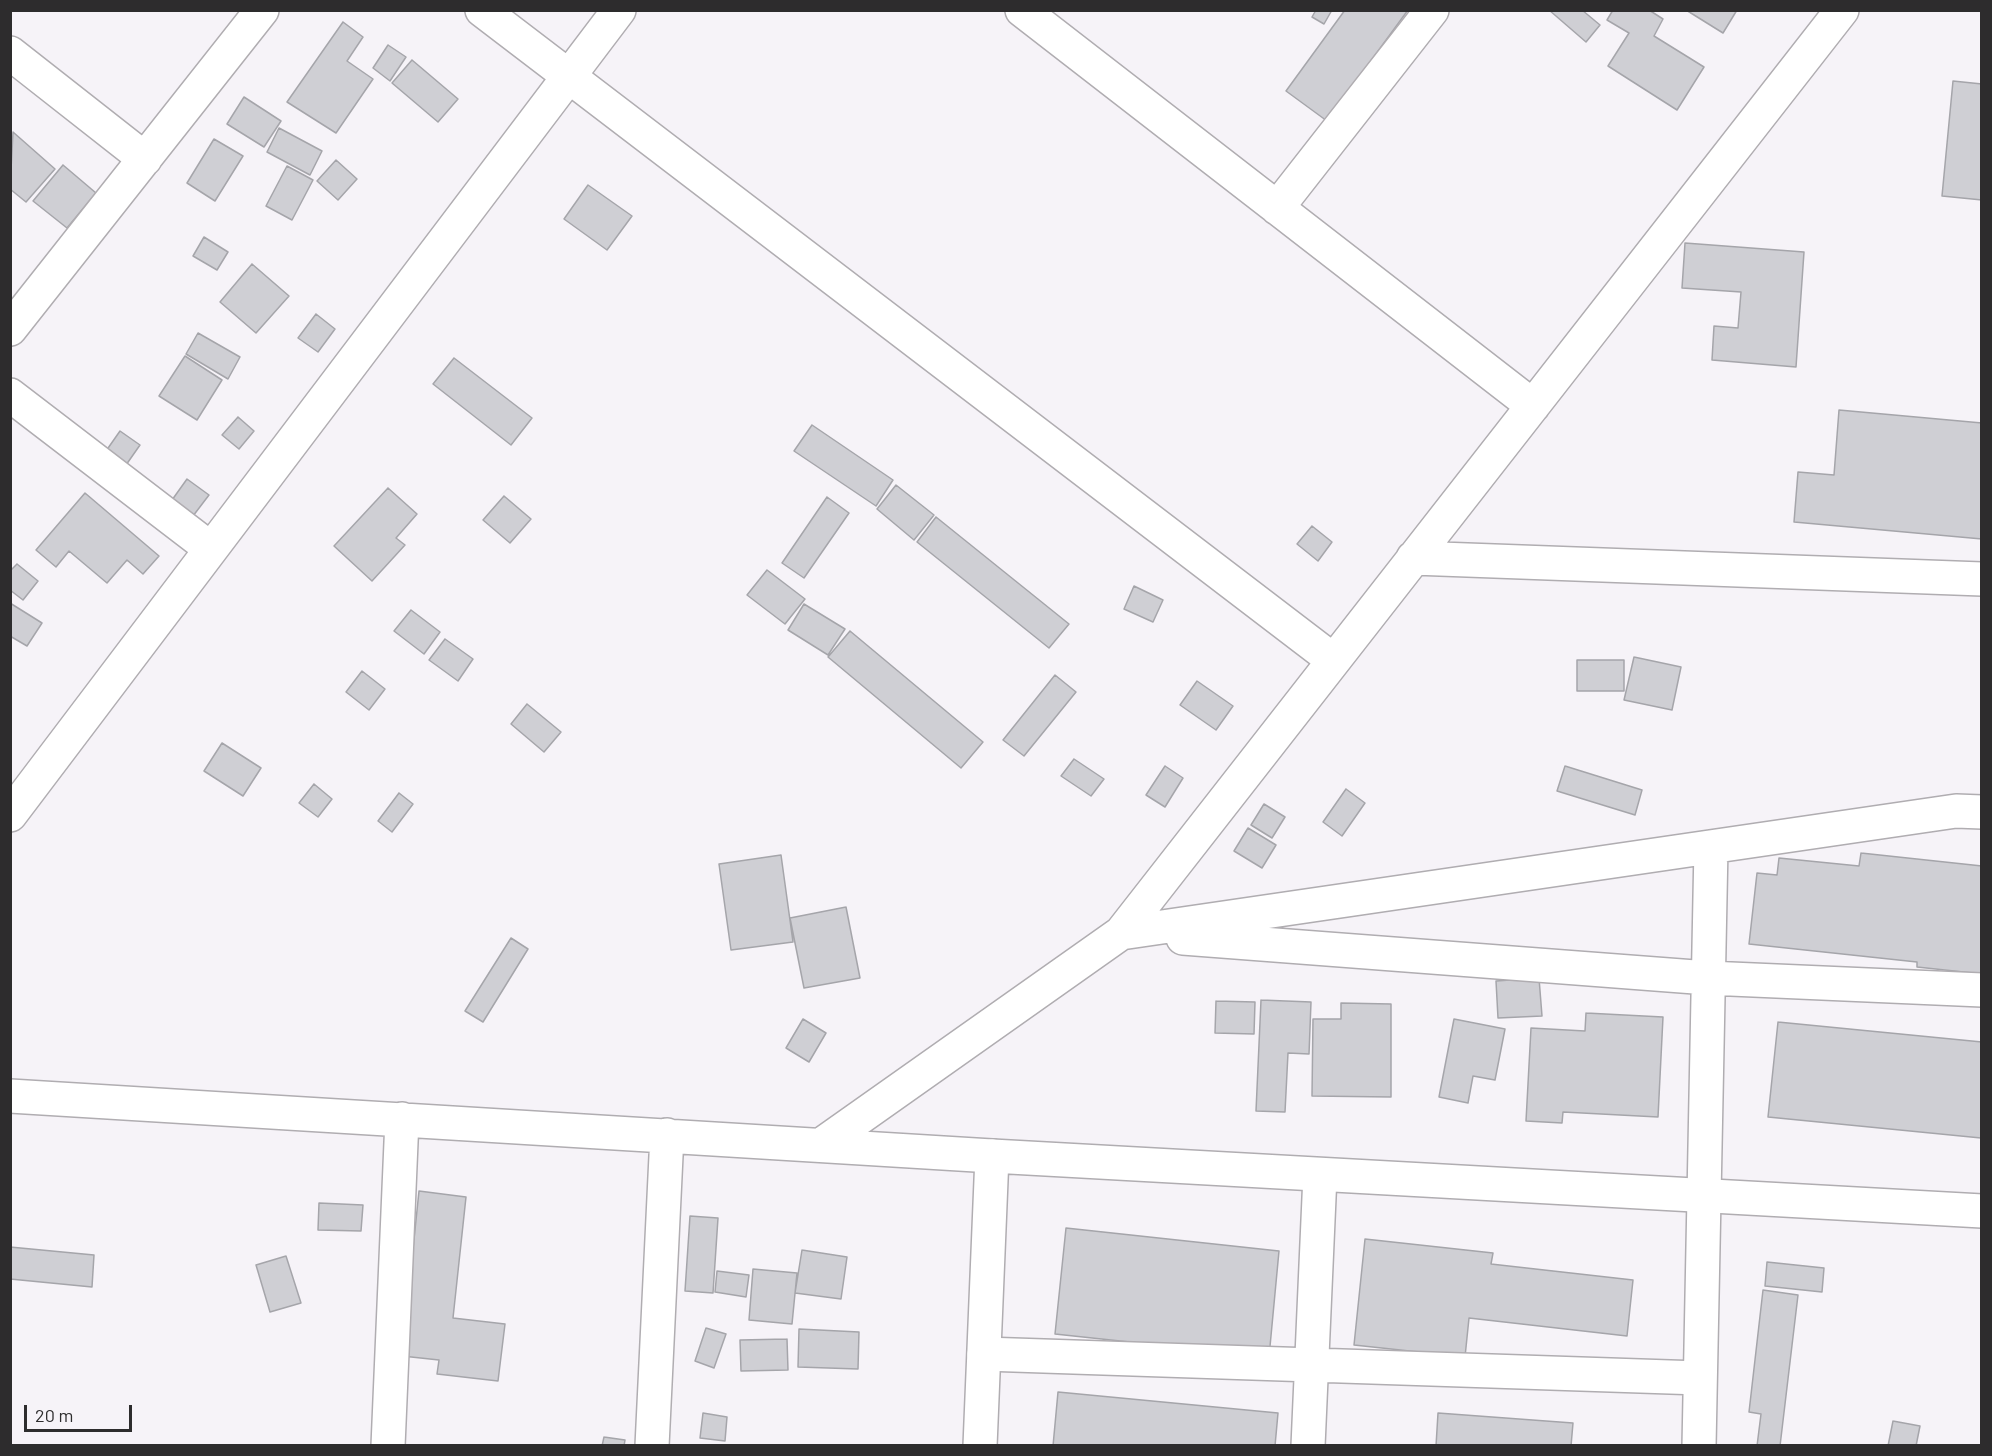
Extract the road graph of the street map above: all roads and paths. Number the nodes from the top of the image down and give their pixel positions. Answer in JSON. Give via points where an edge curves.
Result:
{"nodes":[{"id":1,"x":262,"y":10,"type":"edge"},
{"id":2,"x":482,"y":10,"type":"edge"},
{"id":3,"x":619,"y":10,"type":"edge"},
{"id":4,"x":1022,"y":10,"type":"edge"},
{"id":5,"x":1432,"y":10,"type":"edge"},
{"id":6,"x":1842,"y":10,"type":"edge"},
{"id":7,"x":10,"y":53,"type":"edge"},
{"id":8,"x":568,"y":76,"type":"junction"},
{"id":9,"x":145,"y":159,"type":"junction"},
{"id":10,"x":1277,"y":208,"type":"junction"},
{"id":11,"x":10,"y":329,"type":"edge"},
{"id":12,"x":10,"y":395,"type":"edge"},
{"id":13,"x":1533,"y":406,"type":"junction"},
{"id":14,"x":211,"y":549,"type":"junction"},
{"id":15,"x":1413,"y":558,"type":"junction"},
{"id":16,"x":1982,"y":579,"type":"edge"},
{"id":17,"x":1334,"y":660,"type":"junction"},
{"id":18,"x":1982,"y":812,"type":"edge"},
{"id":19,"x":10,"y":815,"type":"edge"},
{"id":20,"x":1711,"y":847,"type":"junction"},
{"id":21,"x":1121,"y":933,"type":"junction"},
{"id":22,"x":1708,"y":978,"type":"junction"},
{"id":23,"x":1982,"y":990,"type":"edge"},
{"id":24,"x":10,"y":1096,"type":"edge"},
{"id":25,"x":402,"y":1119,"type":"junction"},
{"id":26,"x":667,"y":1135,"type":"junction"},
{"id":27,"x":822,"y":1145,"type":"junction"},
{"id":28,"x":992,"y":1156,"type":"junction"},
{"id":29,"x":1320,"y":1176,"type":"junction"},
{"id":30,"x":1704,"y":1197,"type":"junction"},
{"id":31,"x":1982,"y":1212,"type":"edge"},
{"id":32,"x":984,"y":1354,"type":"junction"},
{"id":33,"x":1312,"y":1365,"type":"junction"},
{"id":34,"x":1700,"y":1378,"type":"junction"},
{"id":35,"x":388,"y":1446,"type":"edge"},
{"id":36,"x":652,"y":1446,"type":"edge"},
{"id":37,"x":980,"y":1446,"type":"edge"},
{"id":38,"x":1308,"y":1446,"type":"edge"},
{"id":39,"x":1699,"y":1446,"type":"edge"}],
"edges":[{"from":1,"to":9,"type":"street"},
{"from":2,"to":8,"type":"street"},
{"from":3,"to":8,"type":"street"},
{"from":4,"to":10,"type":"street"},
{"from":5,"to":10,"type":"street"},
{"from":6,"to":13,"type":"street"},
{"from":7,"to":9,"type":"street"},
{"from":8,"to":14,"type":"street"},
{"from":8,"to":17,"type":"street"},
{"from":9,"to":11,"type":"street"},
{"from":10,"to":13,"type":"street"},
{"from":12,"to":14,"type":"street"},
{"from":13,"to":15,"type":"street"},
{"from":14,"to":19,"type":"street"},
{"from":15,"to":16,"type":"street"},
{"from":15,"to":17,"type":"street"},
{"from":17,"to":21,"type":"street"},
{"from":18,"to":20,"type":"street","via":[[1956,811]]},
{"from":20,"to":21,"type":"street"},
{"from":20,"to":22,"type":"street"},
{"from":21,"to":22,"type":"street"},
{"from":21,"to":27,"type":"street"},
{"from":22,"to":23,"type":"street"},
{"from":22,"to":30,"type":"street"},
{"from":24,"to":25,"type":"street"},
{"from":25,"to":26,"type":"street"},
{"from":25,"to":35,"type":"street"},
{"from":26,"to":27,"type":"street"},
{"from":26,"to":36,"type":"street"},
{"from":27,"to":28,"type":"street"},
{"from":28,"to":29,"type":"street"},
{"from":28,"to":32,"type":"street"},
{"from":29,"to":30,"type":"street"},
{"from":29,"to":33,"type":"street"},
{"from":30,"to":31,"type":"street"},
{"from":30,"to":34,"type":"street"},
{"from":32,"to":33,"type":"street"},
{"from":32,"to":37,"type":"street"},
{"from":33,"to":34,"type":"street"},
{"from":33,"to":38,"type":"street"},
{"from":34,"to":39,"type":"street"}]}
